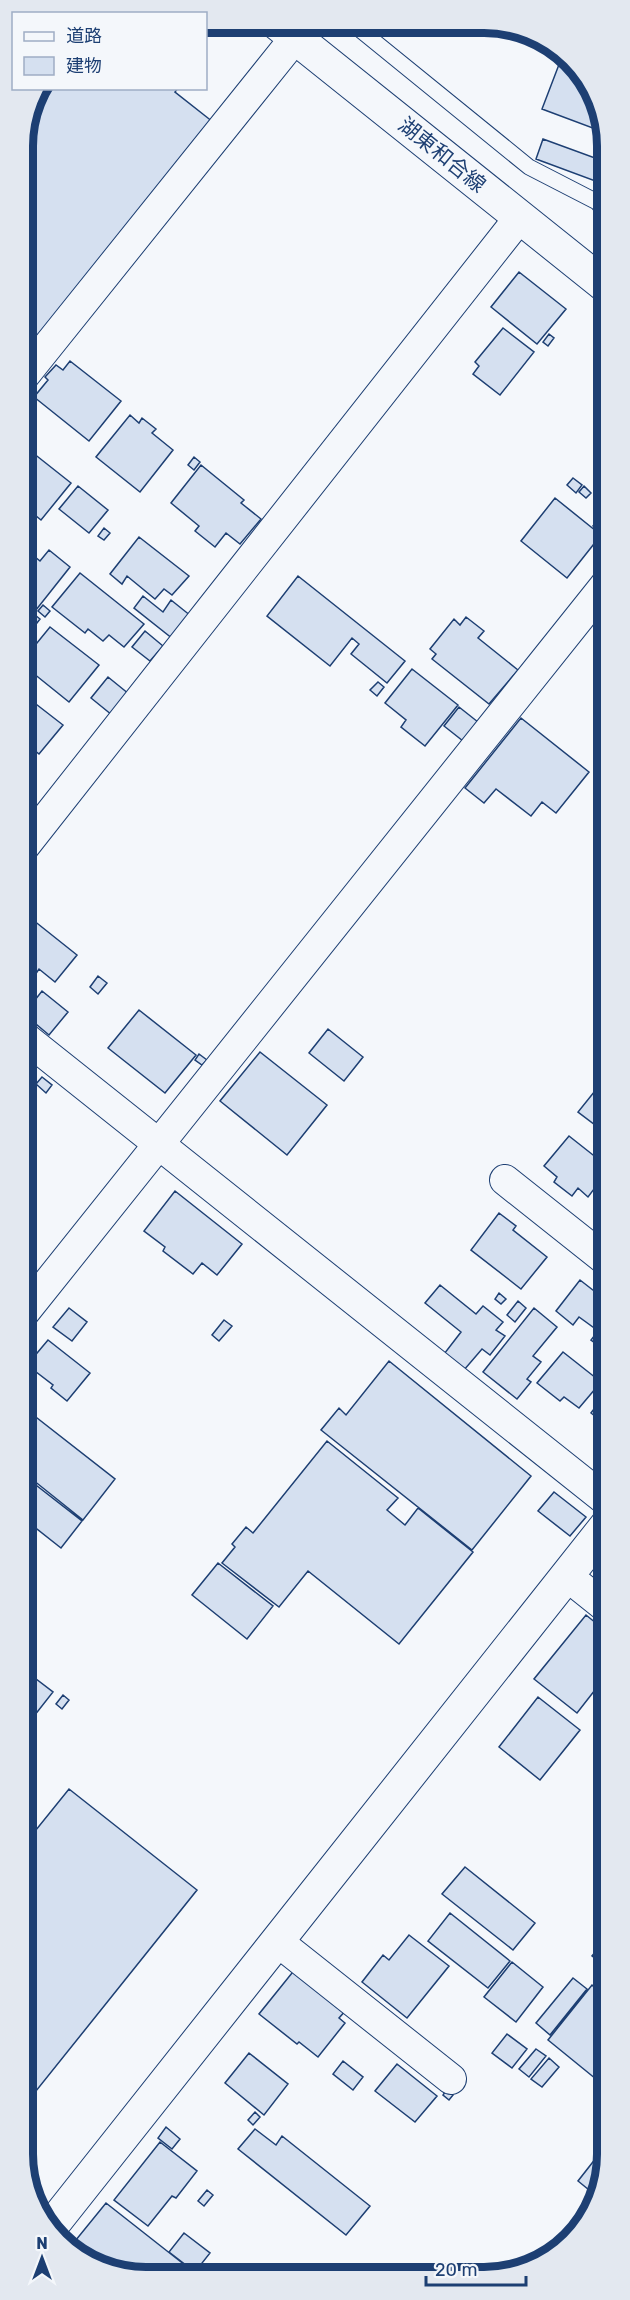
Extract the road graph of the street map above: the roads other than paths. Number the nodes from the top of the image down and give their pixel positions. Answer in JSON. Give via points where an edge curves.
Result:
{"nodes":[{"id":1,"x":284,"y":33,"type":"edge"},
{"id":2,"x":289,"y":33,"type":"edge"},
{"id":3,"x":364,"y":33,"type":"edge"},
{"id":4,"x":597,"y":202,"type":"edge"},
{"id":5,"x":520,"y":218,"type":"junction"},
{"id":6,"x":597,"y":279,"type":"edge"},
{"id":7,"x":33,"y":364,"type":"edge"},
{"id":8,"x":597,"y":596,"type":"edge"},
{"id":9,"x":33,"y":835,"type":"edge"},
{"id":10,"x":33,"y":1044,"type":"edge"},
{"id":11,"x":159,"y":1144,"type":"junction"},
{"id":12,"x":505,"y":1180,"type":"dead end"},
{"id":13,"x":597,"y":1253,"type":"edge"},
{"id":14,"x":33,"y":1302,"type":"edge"},
{"id":15,"x":597,"y":1493,"type":"edge"},
{"id":16,"x":597,"y":1538,"type":"edge"},
{"id":17,"x":567,"y":1576,"type":"junction"},
{"id":18,"x":597,"y":1600,"type":"edge"},
{"id":19,"x":277,"y":1941,"type":"junction"},
{"id":20,"x":451,"y":2079,"type":"dead end"},
{"id":21,"x":55,"y":2221,"type":"edge"}],
"edges":[{"from":1,"to":7,"type":"street"},
{"from":2,"to":5,"type":"street","name":"湖東和合線"},
{"from":3,"to":4,"type":"lane","via":[[529,167]]},
{"from":5,"to":6,"type":"street","name":"湖東和合線"},
{"from":5,"to":9,"type":"street"},
{"from":8,"to":11,"type":"street"},
{"from":10,"to":11,"type":"street"},
{"from":11,"to":14,"type":"street"},
{"from":11,"to":15,"type":"street"},
{"from":12,"to":13,"type":"street"},
{"from":16,"to":17,"type":"street"},
{"from":17,"to":18,"type":"street"},
{"from":17,"to":19,"type":"street"},
{"from":19,"to":20,"type":"street"},
{"from":19,"to":21,"type":"street"}]}
